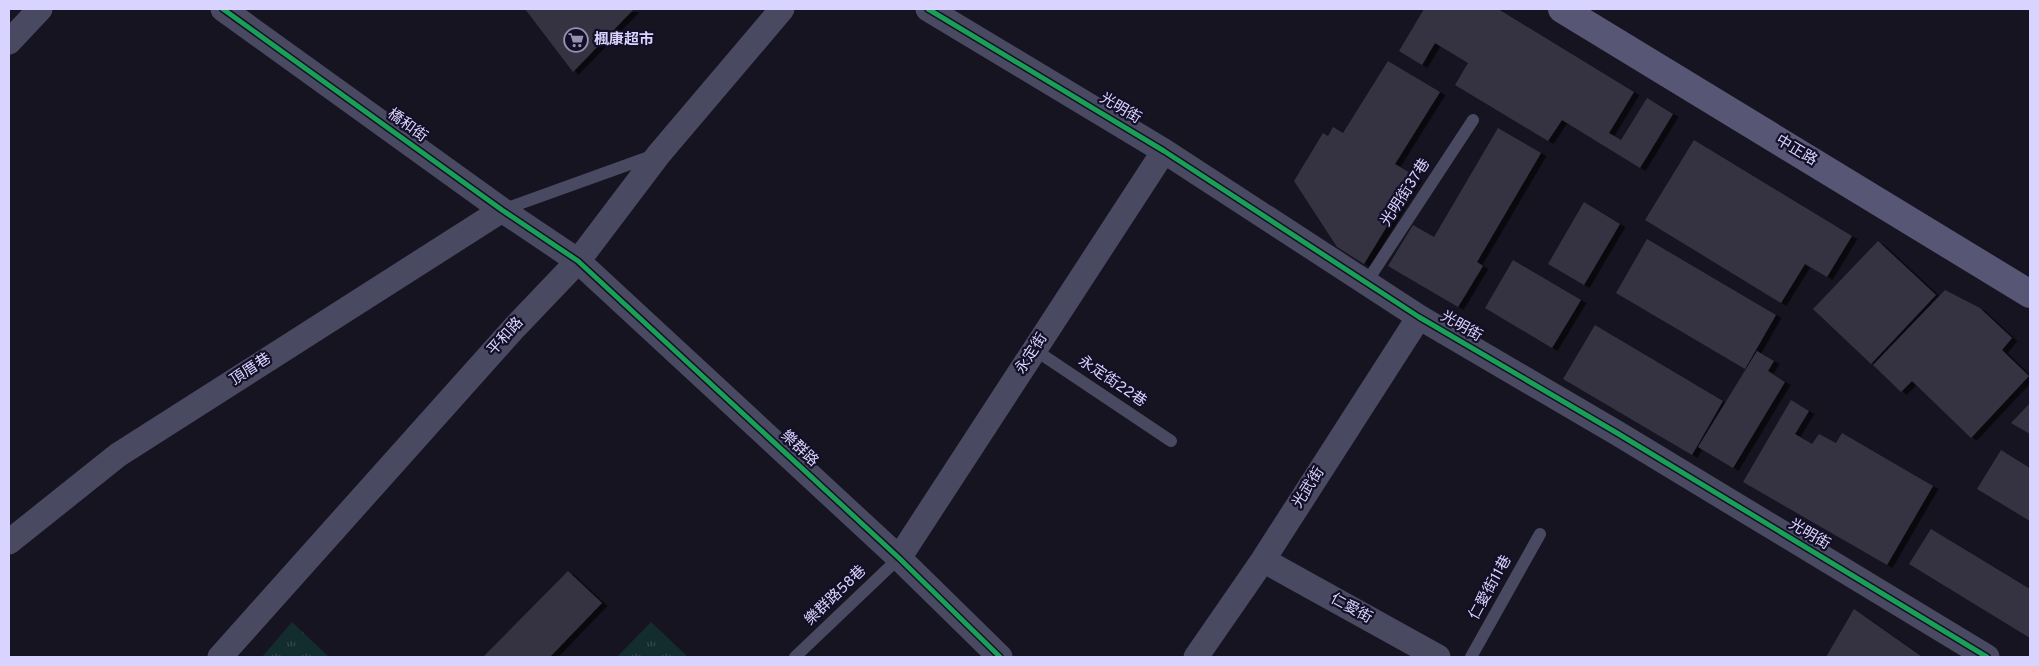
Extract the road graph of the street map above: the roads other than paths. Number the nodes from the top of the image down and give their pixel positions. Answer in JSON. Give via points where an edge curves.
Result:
{"nodes":[{"id":1,"x":40,"y":9,"type":"edge"},
{"id":2,"x":223,"y":9,"type":"edge"},
{"id":3,"x":782,"y":9,"type":"edge"},
{"id":4,"x":928,"y":9,"type":"edge"},
{"id":5,"x":1562,"y":9,"type":"edge"},
{"id":6,"x":9,"y":42,"type":"edge"},
{"id":7,"x":1473,"y":120,"type":"dead end"},
{"id":8,"x":1164,"y":151,"type":"junction"},
{"id":9,"x":659,"y":154,"type":"junction"},
{"id":10,"x":502,"y":210,"type":"junction"},
{"id":11,"x":578,"y":261,"type":"junction"},
{"id":12,"x":1366,"y":282,"type":"junction"},
{"id":13,"x":2030,"y":294,"type":"edge"},
{"id":14,"x":1418,"y":316,"type":"junction"},
{"id":15,"x":1035,"y":350,"type":"junction"},
{"id":16,"x":1171,"y":441,"type":"dead end"},
{"id":17,"x":1540,"y":534,"type":"dead end"},
{"id":18,"x":9,"y":542,"type":"edge"},
{"id":19,"x":899,"y":558,"type":"junction"},
{"id":20,"x":1263,"y":560,"type":"junction"},
{"id":21,"x":220,"y":657,"type":"edge"},
{"id":22,"x":795,"y":657,"type":"edge"},
{"id":23,"x":1000,"y":657,"type":"edge"},
{"id":24,"x":1196,"y":657,"type":"edge"},
{"id":25,"x":1438,"y":657,"type":"edge"},
{"id":26,"x":1471,"y":657,"type":"edge"},
{"id":27,"x":1987,"y":657,"type":"edge"}],
"edges":[{"from":1,"to":6,"type":"street"},
{"from":2,"to":10,"type":"street","name":"橋和街"},
{"from":3,"to":9,"type":"street","name":"平和路"},
{"from":4,"to":8,"type":"street","name":"光明街"},
{"from":5,"to":13,"type":"main road","name":"中正路"},
{"from":7,"to":12,"type":"lane","name":"光明街37巷"},
{"from":8,"to":12,"type":"street","name":"光明街"},
{"from":8,"to":15,"type":"street","name":"永定街"},
{"from":9,"to":10,"type":"lane"},
{"from":9,"to":11,"type":"street","name":"平和路"},
{"from":10,"to":11,"type":"street","name":"橋和街"},
{"from":10,"to":18,"type":"street","name":"頂厝巷","via":[[118,455]]},
{"from":11,"to":19,"type":"street","name":"樂群路"},
{"from":11,"to":21,"type":"street","name":"平和路"},
{"from":12,"to":14,"type":"street","name":"光明街"},
{"from":14,"to":20,"type":"street","name":"光武街"},
{"from":14,"to":27,"type":"street","name":"光明街"},
{"from":15,"to":16,"type":"lane","name":"永定街22巷"},
{"from":15,"to":19,"type":"street","name":"永定街"},
{"from":17,"to":26,"type":"lane","name":"仁愛街11巷"},
{"from":19,"to":22,"type":"lane","name":"樂群路58巷"},
{"from":19,"to":23,"type":"street","name":"樂群路"},
{"from":20,"to":24,"type":"street","name":"光武街"},
{"from":20,"to":25,"type":"street","name":"仁愛街"}]}
